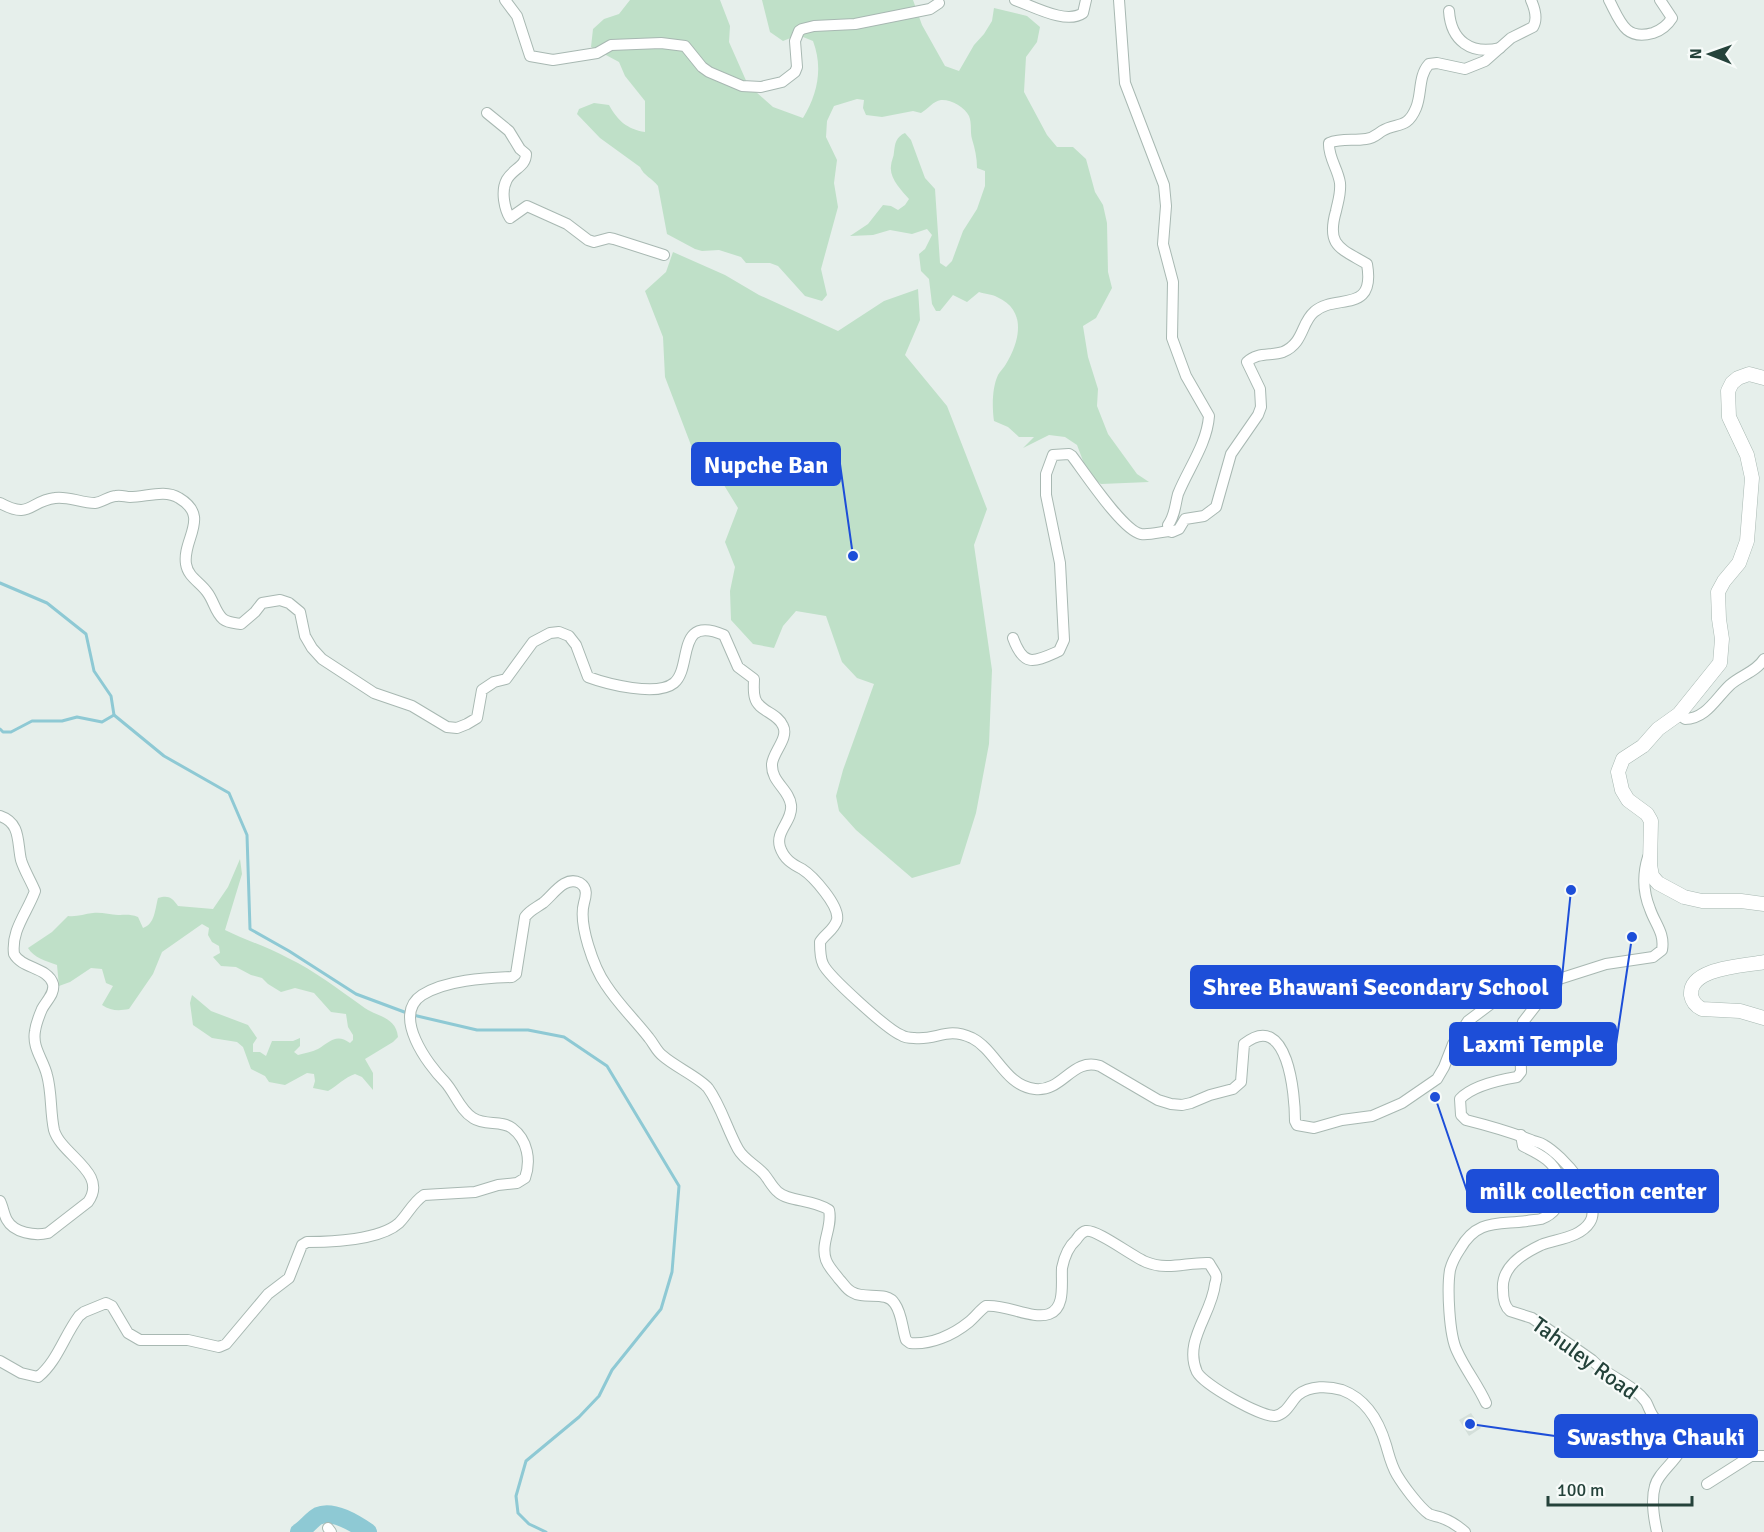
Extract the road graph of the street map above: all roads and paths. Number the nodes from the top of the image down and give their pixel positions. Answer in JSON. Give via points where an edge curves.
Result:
{"nodes":[{"id":1,"x":505,"y":0,"type":"edge"},
{"id":2,"x":1015,"y":0,"type":"edge"},
{"id":3,"x":1086,"y":0,"type":"edge"},
{"id":4,"x":1119,"y":0,"type":"edge"},
{"id":5,"x":1531,"y":0,"type":"edge"},
{"id":6,"x":1609,"y":0,"type":"edge"},
{"id":7,"x":1660,"y":0,"type":"edge"},
{"id":8,"x":938,"y":1,"type":"edge"},
{"id":9,"x":1449,"y":11,"type":"dead end"},
{"id":10,"x":1500,"y":47,"type":"junction"},
{"id":11,"x":487,"y":113,"type":"dead end"},
{"id":12,"x":664,"y":255,"type":"dead end"},
{"id":13,"x":1764,"y":378,"type":"edge"},
{"id":14,"x":0,"y":503,"type":"edge"},
{"id":15,"x":1169,"y":531,"type":"junction"},
{"id":16,"x":1013,"y":638,"type":"dead end"},
{"id":17,"x":1764,"y":658,"type":"edge"},
{"id":18,"x":1679,"y":714,"type":"junction"},
{"id":19,"x":0,"y":816,"type":"edge"},
{"id":20,"x":1649,"y":853,"type":"junction"},
{"id":21,"x":1764,"y":904,"type":"edge"},
{"id":22,"x":1764,"y":962,"type":"edge"},
{"id":23,"x":1541,"y":989,"type":"junction"},
{"id":24,"x":1764,"y":1018,"type":"edge"},
{"id":25,"x":1521,"y":1136,"type":"junction"},
{"id":26,"x":0,"y":1201,"type":"edge"},
{"id":27,"x":0,"y":1361,"type":"edge"},
{"id":28,"x":1486,"y":1403,"type":"dead end"},
{"id":29,"x":1764,"y":1456,"type":"edge"},
{"id":30,"x":1707,"y":1484,"type":"dead end"},
{"id":31,"x":1465,"y":1532,"type":"edge"},
{"id":32,"x":1657,"y":1532,"type":"edge"}],
"edges":[{"from":1,"to":8,"type":"street","via":[[518,16],[530,56],[553,60],[597,53],[611,45],[677,44],[685,46],[709,72],[733,84],[752,87],[782,82],[795,72],[795,41],[802,29],[855,24],[930,9]]},
{"from":2,"to":3,"type":"street","via":[[1059,17],[1072,17],[1083,13]]},
{"from":4,"to":15,"type":"street","via":[[1125,83],[1164,185],[1163,244],[1173,282],[1172,338],[1186,376],[1209,416]]},
{"from":5,"to":10,"type":"street","via":[[1536,19],[1533,27]]},
{"from":6,"to":7,"type":"street","via":[[1624,27],[1632,34],[1644,36],[1660,31],[1672,18]]},
{"from":9,"to":10,"type":"street","via":[[1451,27],[1463,42],[1480,51]]},
{"from":10,"to":15,"type":"street","via":[[1485,61],[1465,69],[1429,64],[1416,108],[1401,126],[1364,140],[1337,139],[1329,143],[1340,186],[1332,221],[1333,239],[1340,248],[1367,264],[1367,286],[1363,294],[1346,303],[1331,303],[1315,311],[1292,346],[1247,362],[1260,389],[1261,407],[1231,454],[1216,507],[1204,516],[1185,519],[1179,529]]},
{"from":11,"to":12,"type":"street","via":[[509,131],[526,154],[525,162],[503,185],[510,218],[527,206],[567,224],[588,240],[609,238]]},
{"from":13,"to":18,"type":"street","via":[[1749,374],[1738,378],[1728,391],[1730,417],[1748,454],[1752,478],[1747,541],[1738,563],[1718,592],[1720,663]]},
{"from":14,"to":23,"type":"street","via":[[17,511],[63,497],[93,503],[117,495],[167,493],[179,498],[193,513],[195,522],[186,554],[188,572],[207,592],[223,619],[241,624],[262,603],[290,603],[300,612],[305,636],[322,659],[374,693],[412,706],[447,727],[457,728],[477,718],[482,690],[506,679],[533,642],[550,633],[569,636],[580,652],[588,678],[620,686],[653,688],[667,687],[680,676],[694,634],[701,630],[724,635],[738,667],[754,679],[755,699],[783,724],[785,731],[772,762],[779,785],[791,804],[790,817],[779,841],[785,857],[810,877],[837,911],[837,921],[820,942],[823,964],[867,1010],[900,1035],[920,1038],[950,1032],[974,1039],[1023,1086],[1047,1088],[1092,1063],[1158,1100],[1182,1105],[1233,1089],[1243,1075],[1244,1044],[1253,1036],[1268,1036],[1276,1041],[1291,1072],[1297,1125],[1314,1128],[1372,1116],[1402,1103],[1437,1079],[1453,1044],[1478,1012],[1496,1000]]},
{"from":15,"to":16,"type":"street","via":[[1140,534],[1130,530],[1072,456],[1053,455],[1046,474],[1046,495],[1060,563],[1064,640],[1059,651],[1036,661],[1019,654]]},
{"from":17,"to":18,"type":"street","via":[[1704,712],[1692,719]]},
{"from":18,"to":20,"type":"street","via":[[1619,764],[1622,790],[1651,820]]},
{"from":19,"to":26,"type":"street","via":[[17,829],[22,862],[35,891],[15,932],[14,954],[52,982],[34,1040],[48,1076],[55,1131],[63,1147],[89,1172],[93,1189],[88,1202],[40,1235],[14,1228],[6,1220]]},
{"from":20,"to":21,"type":"street","via":[[1652,876],[1676,894],[1702,901]]},
{"from":20,"to":23,"type":"street","via":[[1644,882],[1649,907],[1662,933],[1662,950],[1653,957],[1577,972]]},
{"from":22,"to":24,"type":"street","via":[[1714,970],[1699,977],[1692,986],[1691,998],[1702,1009],[1740,1011]]},
{"from":23,"to":25,"type":"street","name":"Tahuley Road","via":[[1520,1033],[1521,1072],[1517,1077],[1465,1093],[1460,1099],[1461,1115],[1466,1120]]},
{"from":25,"to":28,"type":"street","via":[[1523,1146],[1555,1168],[1562,1180],[1560,1202],[1541,1219],[1495,1223],[1478,1229],[1467,1236],[1450,1269],[1452,1334]]},
{"from":25,"to":32,"type":"street","name":"Tahuley Road","via":[[1544,1145],[1567,1165],[1588,1192],[1593,1212],[1590,1222],[1578,1232],[1542,1245],[1511,1265],[1503,1278],[1504,1301],[1510,1311],[1536,1321],[1599,1368],[1622,1380],[1647,1404],[1656,1420],[1678,1431],[1681,1450],[1654,1487]]},
{"from":27,"to":31,"type":"street","via":[[38,1377],[53,1361],[79,1316],[106,1303],[112,1306],[128,1333],[140,1340],[188,1340],[219,1347],[226,1344],[268,1294],[289,1278],[302,1245],[307,1242],[349,1240],[391,1228],[424,1195],[475,1191],[525,1179],[525,1144],[512,1128],[480,1122],[469,1115],[415,1040],[412,1014],[414,1003],[434,990],[472,978],[516,974],[525,917],[553,891],[571,881],[585,887],[584,927],[597,967],[621,1006],[660,1054],[706,1086],[738,1149],[779,1193],[815,1202],[829,1210],[825,1258],[830,1268],[853,1293],[890,1298],[910,1343],[946,1336],[987,1306],[1050,1314],[1061,1299],[1066,1256],[1083,1232],[1103,1236],[1146,1262],[1173,1267],[1209,1263],[1216,1275],[1215,1291],[1194,1342],[1194,1359],[1203,1380],[1254,1410],[1274,1416],[1308,1389],[1324,1387],[1354,1395],[1376,1420],[1396,1475],[1424,1510],[1453,1522]]},
{"from":29,"to":30,"type":"street","via":[[1752,1456]]}]}
